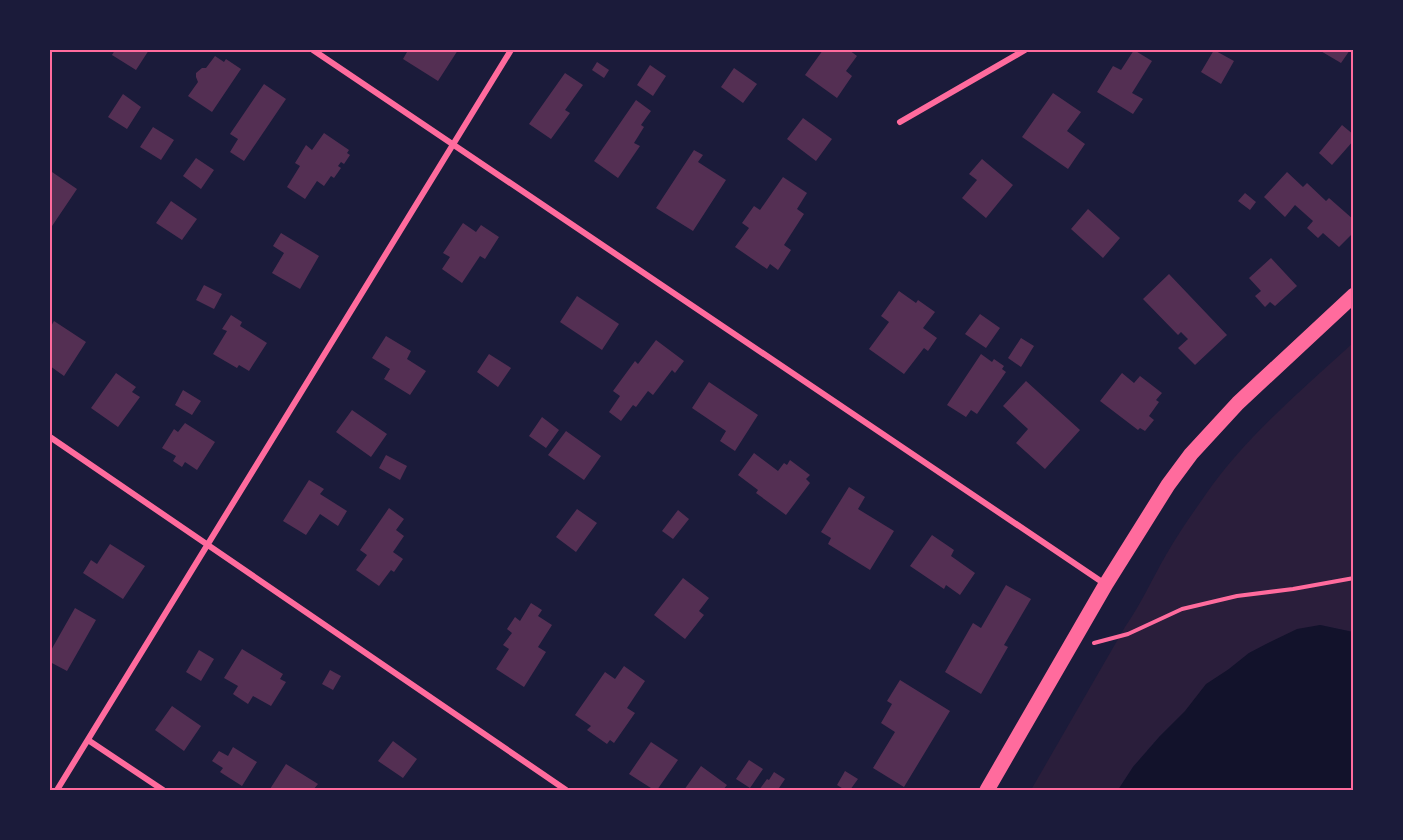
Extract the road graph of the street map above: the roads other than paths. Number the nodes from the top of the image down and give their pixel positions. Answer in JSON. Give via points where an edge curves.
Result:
{"nodes":[{"id":1,"x":313,"y":50,"type":"edge"},
{"id":2,"x":511,"y":50,"type":"edge"},
{"id":3,"x":1025,"y":50,"type":"edge"},
{"id":4,"x":900,"y":122,"type":"dead end"},
{"id":5,"x":453,"y":144,"type":"junction"},
{"id":6,"x":1353,"y":295,"type":"edge"},
{"id":7,"x":50,"y":437,"type":"edge"},
{"id":8,"x":206,"y":545,"type":"junction"},
{"id":9,"x":1106,"y":584,"type":"junction"},
{"id":10,"x":88,"y":740,"type":"junction"},
{"id":11,"x":57,"y":790,"type":"edge"},
{"id":12,"x":163,"y":790,"type":"edge"},
{"id":13,"x":566,"y":790,"type":"edge"},
{"id":14,"x":987,"y":790,"type":"edge"}],
"edges":[{"from":1,"to":5,"type":"street"},
{"from":2,"to":5,"type":"street"},
{"from":3,"to":4,"type":"street"},
{"from":5,"to":8,"type":"street"},
{"from":5,"to":9,"type":"street"},
{"from":6,"to":9,"type":"main road","via":[[1221,420],[1168,485]]},
{"from":7,"to":8,"type":"street"},
{"from":8,"to":10,"type":"street"},
{"from":8,"to":13,"type":"street"},
{"from":9,"to":14,"type":"main road"},
{"from":10,"to":11,"type":"street"},
{"from":10,"to":12,"type":"street"}]}
